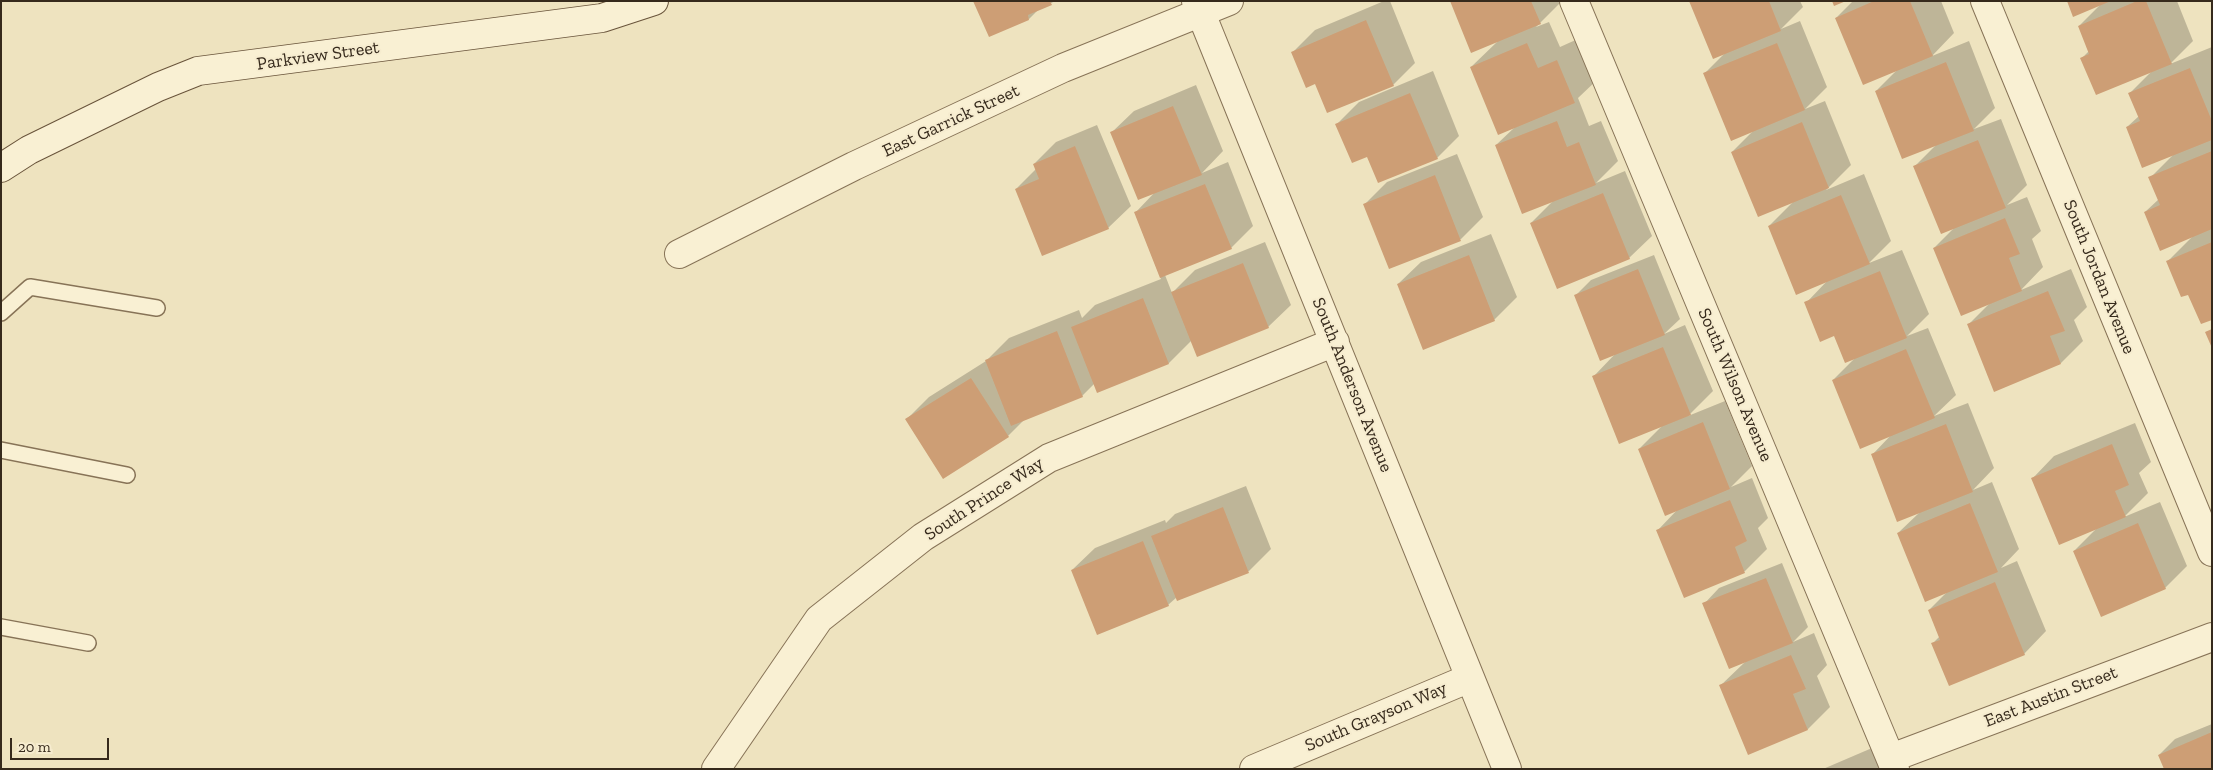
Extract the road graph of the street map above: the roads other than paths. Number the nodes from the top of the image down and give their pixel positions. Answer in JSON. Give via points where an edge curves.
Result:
{"nodes":[{"id":1,"x":654,"y":1,"type":"edge"},
{"id":2,"x":1229,"y":1,"type":"edge"},
{"id":3,"x":1574,"y":1,"type":"edge"},
{"id":4,"x":1985,"y":1,"type":"edge"},
{"id":5,"x":1198,"y":7,"type":"edge"},
{"id":6,"x":1,"y":168,"type":"edge"},
{"id":7,"x":679,"y":254,"type":"dead end"},
{"id":8,"x":157,"y":308,"type":"dead end"},
{"id":9,"x":1,"y":313,"type":"edge"},
{"id":10,"x":1335,"y":342,"type":"junction"},
{"id":11,"x":1,"y":450,"type":"edge"},
{"id":12,"x":127,"y":474,"type":"dead end"},
{"id":13,"x":2212,"y":552,"type":"edge"},
{"id":14,"x":1,"y":627,"type":"edge"},
{"id":15,"x":2212,"y":637,"type":"edge"},
{"id":16,"x":88,"y":643,"type":"dead end"},
{"id":17,"x":1470,"y":678,"type":"junction"},
{"id":18,"x":1893,"y":763,"type":"edge"},
{"id":19,"x":716,"y":769,"type":"edge"},
{"id":20,"x":1254,"y":769,"type":"edge"},
{"id":21,"x":1507,"y":769,"type":"edge"}],
"edges":[{"from":1,"to":6,"type":"street","name":"Parkview Street","via":[[602,18],[198,71],[38,146]]},
{"from":2,"to":5,"type":"street","name":"East Garrick Street"},
{"from":3,"to":18,"type":"street","name":"South Wilson Avenue"},
{"from":4,"to":13,"type":"street","name":"South Jordan Avenue"},
{"from":5,"to":7,"type":"street","name":"East Garrick Street","via":[[854,166]]},
{"from":5,"to":10,"type":"street","name":"South Anderson Avenue"},
{"from":8,"to":9,"type":"lane","via":[[30,287]]},
{"from":10,"to":17,"type":"street","name":"South Anderson Avenue"},
{"from":10,"to":19,"type":"street","name":"South Prince Way","via":[[1049,458],[923,537],[819,619]]},
{"from":11,"to":12,"type":"lane"},
{"from":14,"to":16,"type":"lane"},
{"from":15,"to":18,"type":"street","name":"East Austin Street"},
{"from":17,"to":20,"type":"street","name":"South Grayson Way"},
{"from":17,"to":21,"type":"street","name":"South Anderson Avenue"}]}
